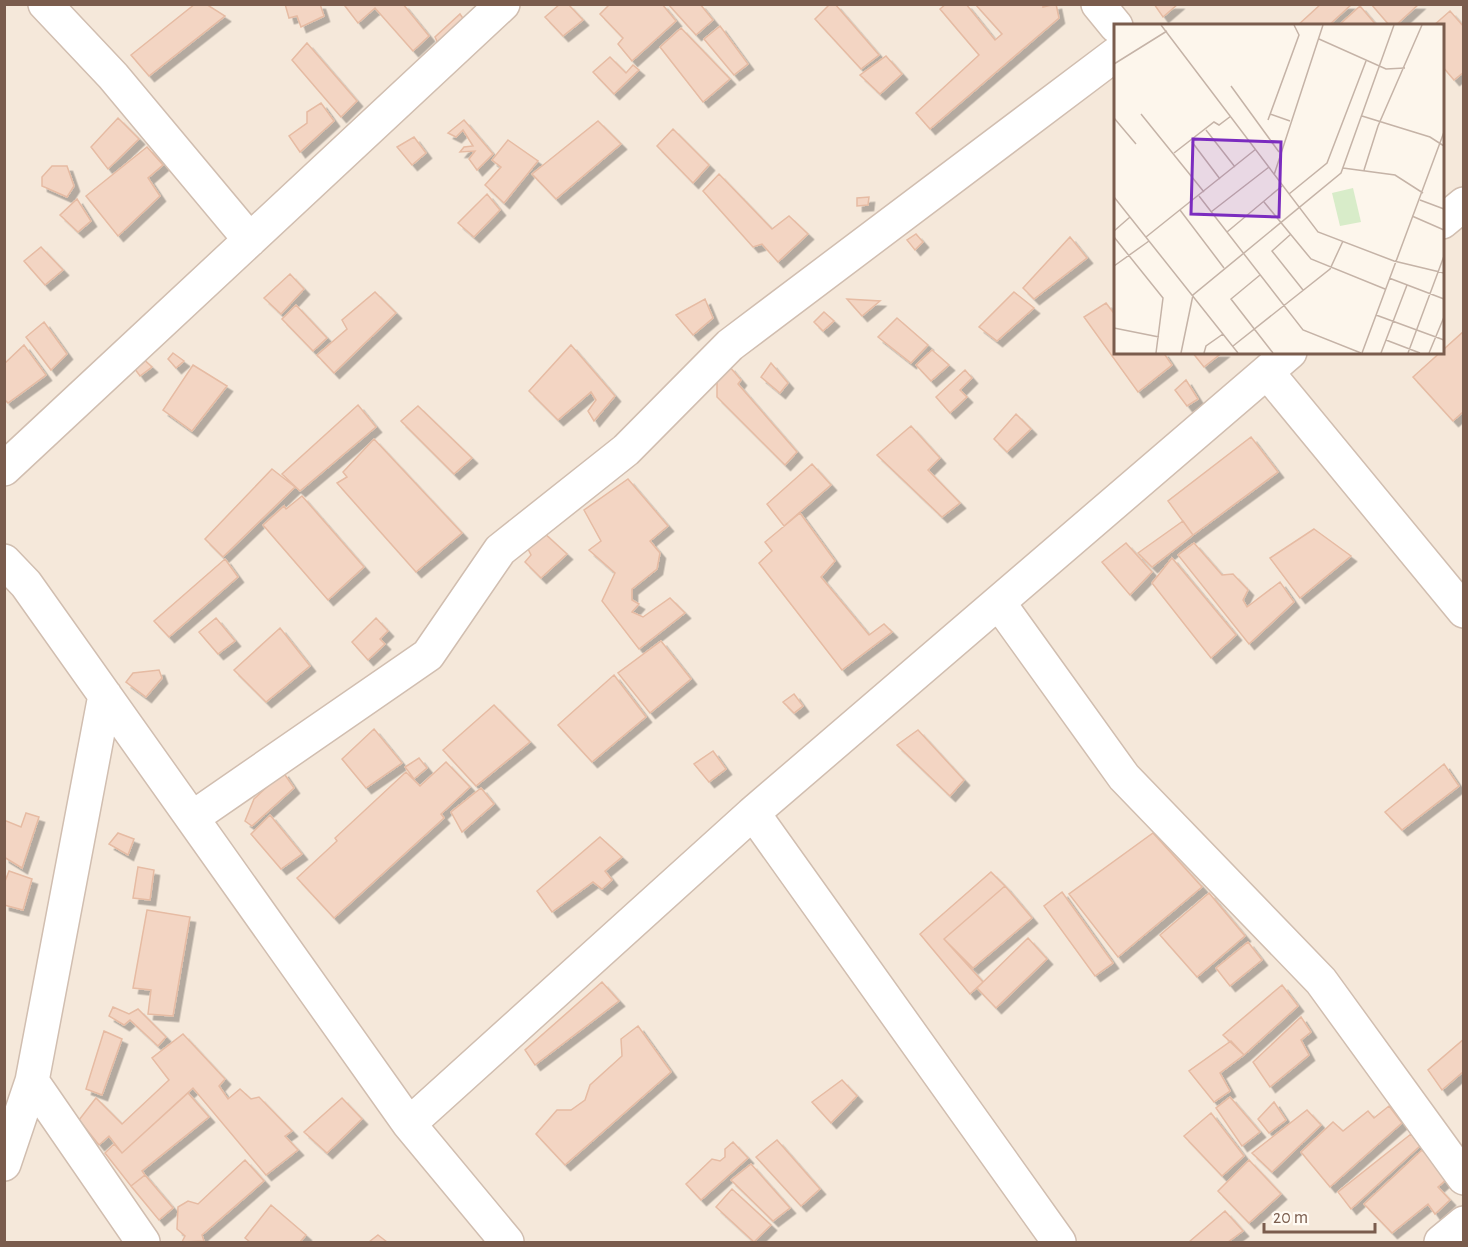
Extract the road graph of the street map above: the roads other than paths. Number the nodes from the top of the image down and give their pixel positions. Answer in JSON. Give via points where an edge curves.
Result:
{"nodes":[{"id":1,"x":45,"y":4,"type":"edge"},
{"id":2,"x":503,"y":4,"type":"edge"},
{"id":3,"x":1098,"y":4,"type":"edge"},
{"id":4,"x":1114,"y":24,"type":"edge"},
{"id":5,"x":1114,"y":56,"type":"edge"},
{"id":6,"x":1464,"y":204,"type":"edge"},
{"id":7,"x":1444,"y":221,"type":"edge"},
{"id":8,"x":250,"y":240,"type":"junction"},
{"id":9,"x":1278,"y":362,"type":"edge"},
{"id":10,"x":4,"y":469,"type":"edge"},
{"id":11,"x":4,"y":561,"type":"edge"},
{"id":12,"x":999,"y":603,"type":"junction"},
{"id":13,"x":1464,"y":611,"type":"edge"},
{"id":14,"x":105,"y":695,"type":"junction"},
{"id":15,"x":753,"y":813,"type":"junction"},
{"id":16,"x":192,"y":818,"type":"junction"},
{"id":17,"x":32,"y":1081,"type":"junction"},
{"id":18,"x":409,"y":1124,"type":"junction"},
{"id":19,"x":4,"y":1164,"type":"edge"},
{"id":20,"x":1464,"y":1178,"type":"edge"},
{"id":21,"x":1464,"y":1223,"type":"edge"},
{"id":22,"x":143,"y":1242,"type":"edge"},
{"id":23,"x":507,"y":1242,"type":"edge"},
{"id":24,"x":1059,"y":1242,"type":"edge"},
{"id":25,"x":1442,"y":1242,"type":"edge"}],
"edges":[{"from":1,"to":8,"type":"street","via":[[113,76]]},
{"from":2,"to":8,"type":"street"},
{"from":3,"to":4,"type":"street"},
{"from":5,"to":16,"type":"street","via":[[730,345],[626,450],[500,550],[428,655]]},
{"from":6,"to":7,"type":"street"},
{"from":8,"to":10,"type":"street"},
{"from":9,"to":12,"type":"street"},
{"from":9,"to":13,"type":"street"},
{"from":11,"to":14,"type":"street","via":[[26,584]]},
{"from":12,"to":15,"type":"street"},
{"from":12,"to":20,"type":"street","via":[[1124,777],[1321,981]]},
{"from":14,"to":16,"type":"street"},
{"from":14,"to":17,"type":"street"},
{"from":15,"to":18,"type":"street"},
{"from":15,"to":24,"type":"street"},
{"from":16,"to":18,"type":"street"},
{"from":17,"to":19,"type":"street"},
{"from":17,"to":22,"type":"street"},
{"from":18,"to":23,"type":"street"},
{"from":21,"to":25,"type":"street"}]}
